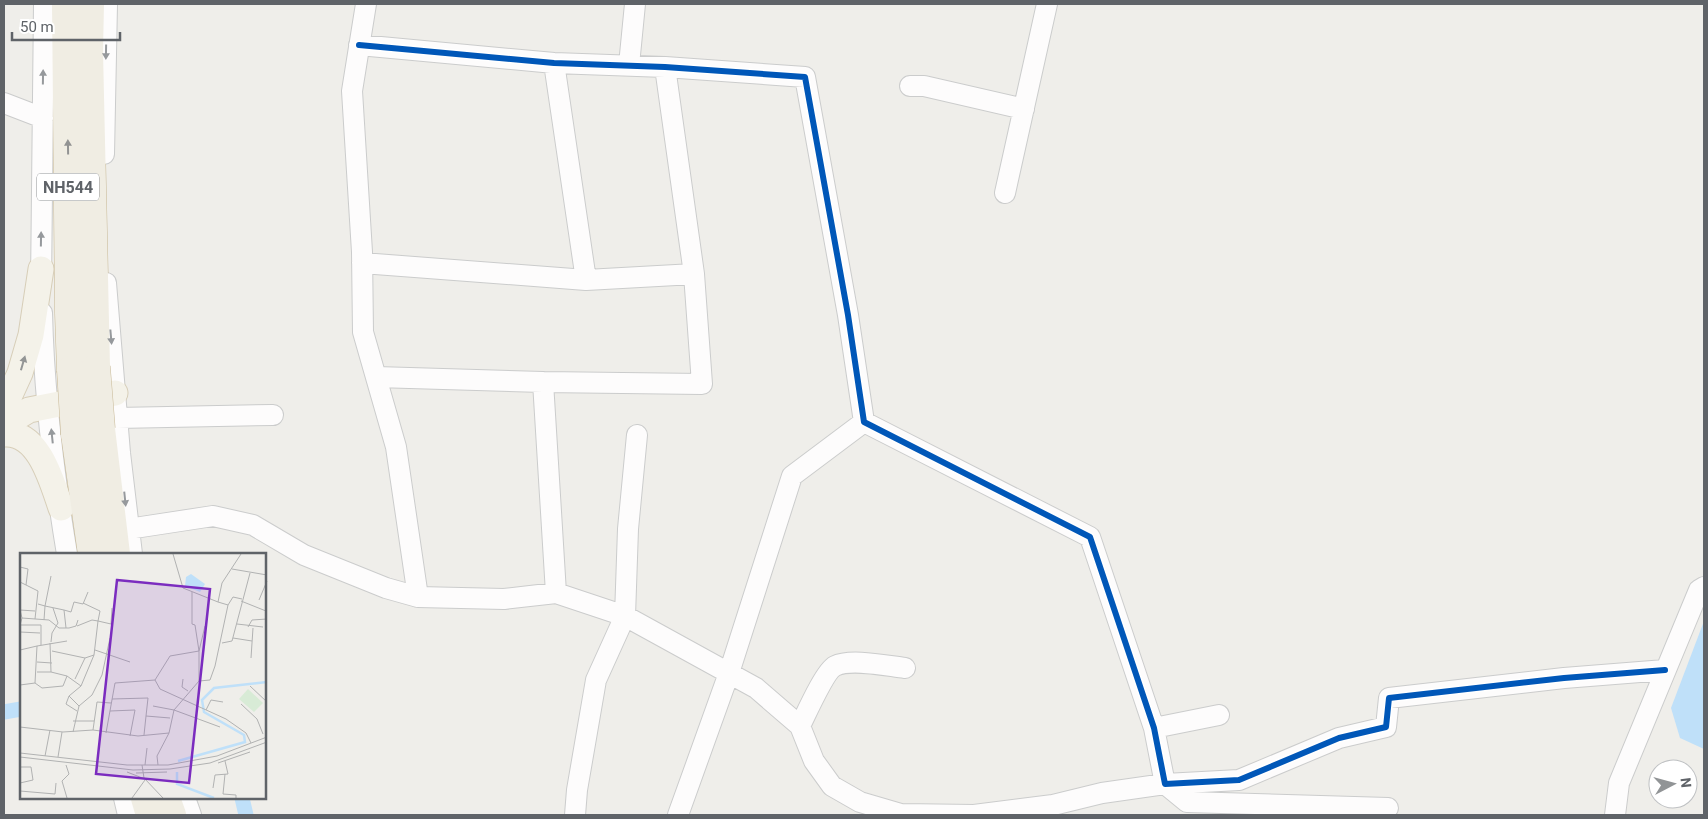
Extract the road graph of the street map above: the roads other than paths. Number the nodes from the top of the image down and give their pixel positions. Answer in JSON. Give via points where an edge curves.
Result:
{"nodes":[{"id":1,"x":44,"y":4,"type":"edge"},
{"id":2,"x":66,"y":4,"type":"edge"},
{"id":3,"x":90,"y":4,"type":"edge"},
{"id":4,"x":107,"y":4,"type":"edge"},
{"id":5,"x":366,"y":4,"type":"edge"},
{"id":6,"x":635,"y":4,"type":"edge"},
{"id":7,"x":1047,"y":4,"type":"edge"},
{"id":8,"x":359,"y":45,"type":"junction"},
{"id":9,"x":554,"y":63,"type":"junction"},
{"id":10,"x":629,"y":65,"type":"junction"},
{"id":11,"x":664,"y":67,"type":"junction"},
{"id":12,"x":910,"y":86,"type":"dead end"},
{"id":13,"x":4,"y":103,"type":"edge"},
{"id":14,"x":1024,"y":109,"type":"junction"},
{"id":15,"x":43,"y":118,"type":"junction"},
{"id":16,"x":1005,"y":193,"type":"dead end"},
{"id":17,"x":362,"y":263,"type":"junction"},
{"id":18,"x":41,"y":269,"type":"junction"},
{"id":19,"x":694,"y":274,"type":"junction"},
{"id":20,"x":586,"y":280,"type":"junction"},
{"id":21,"x":84,"y":369,"type":"junction"},
{"id":22,"x":376,"y":377,"type":"junction"},
{"id":23,"x":543,"y":382,"type":"junction"},
{"id":24,"x":115,"y":393,"type":"junction"},
{"id":25,"x":48,"y":405,"type":"junction"},
{"id":26,"x":4,"y":408,"type":"edge"},
{"id":27,"x":273,"y":415,"type":"dead end"},
{"id":28,"x":864,"y":422,"type":"junction"},
{"id":29,"x":4,"y":425,"type":"edge"},
{"id":30,"x":98,"y":427,"type":"junction"},
{"id":31,"x":4,"y":434,"type":"edge"},
{"id":32,"x":637,"y":435,"type":"dead end"},
{"id":33,"x":61,"y":508,"type":"junction"},
{"id":34,"x":128,"y":529,"type":"junction"},
{"id":35,"x":67,"y":553,"type":"edge"},
{"id":36,"x":92,"y":553,"type":"edge"},
{"id":37,"x":116,"y":553,"type":"edge"},
{"id":38,"x":132,"y":553,"type":"edge"},
{"id":39,"x":1704,"y":587,"type":"edge"},
{"id":40,"x":556,"y":593,"type":"junction"},
{"id":41,"x":418,"y":597,"type":"junction"},
{"id":42,"x":625,"y":616,"type":"junction"},
{"id":43,"x":905,"y":668,"type":"dead end"},
{"id":44,"x":1665,"y":670,"type":"junction"},
{"id":45,"x":729,"y":673,"type":"junction"},
{"id":46,"x":1219,"y":715,"type":"dead end"},
{"id":47,"x":800,"y":726,"type":"junction"},
{"id":48,"x":1154,"y":728,"type":"junction"},
{"id":49,"x":1165,"y":784,"type":"junction"},
{"id":50,"x":124,"y":799,"type":"edge"},
{"id":51,"x":145,"y":799,"type":"edge"},
{"id":52,"x":166,"y":799,"type":"edge"},
{"id":53,"x":185,"y":799,"type":"edge"},
{"id":54,"x":1388,"y":808,"type":"dead end"},
{"id":55,"x":901,"y":814,"type":"edge"},
{"id":56,"x":128,"y":815,"type":"edge"},
{"id":57,"x":150,"y":815,"type":"edge"},
{"id":58,"x":172,"y":815,"type":"edge"},
{"id":59,"x":191,"y":815,"type":"edge"},
{"id":60,"x":574,"y":815,"type":"edge"},
{"id":61,"x":678,"y":815,"type":"edge"},
{"id":62,"x":1615,"y":815,"type":"edge"}],
"edges":[{"from":15,"to":1,"type":"street","one_way":true},
{"from":21,"to":2,"type":"highway","number":"NH544","one_way":true,"via":[[69,313]]},
{"from":3,"to":21,"type":"highway","number":"NH544"},
{"from":4,"to":24,"type":"street","one_way":true,"via":[[104,261]]},
{"from":5,"to":8,"type":"street"},
{"from":6,"to":10,"type":"street"},
{"from":7,"to":14,"type":"street"},
{"from":8,"to":9,"type":"street"},
{"from":8,"to":17,"type":"street","via":[[352,91]]},
{"from":9,"to":10,"type":"street"},
{"from":9,"to":20,"type":"street"},
{"from":10,"to":11,"type":"street"},
{"from":11,"to":19,"type":"street"},
{"from":11,"to":28,"type":"street","via":[[806,77]]},
{"from":12,"to":14,"type":"street","via":[[924,86]]},
{"from":13,"to":15,"type":"street"},
{"from":14,"to":16,"type":"street"},
{"from":18,"to":15,"type":"street","one_way":true},
{"from":17,"to":20,"type":"street"},
{"from":17,"to":22,"type":"street","via":[[363,332]]},
{"from":18,"to":25,"type":"street","via":[[43,357]]},
{"from":26,"to":18,"type":"main road","one_way":true,"via":[[20,373],[31,335]]},
{"from":19,"to":20,"type":"street"},
{"from":19,"to":23,"type":"street","via":[[702,384]]},
{"from":21,"to":30,"type":"highway","number":"NH544","bridge":true},
{"from":22,"to":23,"type":"street"},
{"from":22,"to":41,"type":"street","via":[[396,447]]},
{"from":23,"to":40,"type":"street"},
{"from":24,"to":25,"type":"main road"},
{"from":24,"to":30,"type":"street"},
{"from":25,"to":29,"type":"main road","via":[[29,410]]},
{"from":33,"to":25,"type":"street","one_way":true},
{"from":27,"to":30,"type":"street"},
{"from":28,"to":45,"type":"street","via":[[792,476]]},
{"from":28,"to":48,"type":"street","via":[[1090,537]]},
{"from":30,"to":34,"type":"street","one_way":true},
{"from":30,"to":36,"type":"highway","number":"NH544"},
{"from":30,"to":37,"type":"highway","number":"NH544"},
{"from":31,"to":33,"type":"main road","via":[[19,436],[40,456]]},
{"from":32,"to":42,"type":"street","via":[[628,529]]},
{"from":33,"to":35,"type":"street"},
{"from":34,"to":38,"type":"street"},
{"from":34,"to":41,"type":"street","via":[[213,516],[254,525],[304,555],[386,588]]},
{"from":39,"to":44,"type":"street","via":[[1699,590]]},
{"from":40,"to":41,"type":"street","via":[[504,599]]},
{"from":40,"to":42,"type":"street"},
{"from":42,"to":45,"type":"street"},
{"from":42,"to":60,"type":"street","via":[[596,680]]},
{"from":43,"to":47,"type":"street","via":[[851,663],[834,666]]},
{"from":44,"to":49,"type":"street","via":[[1389,698],[1386,727],[1339,738],[1239,780]]},
{"from":44,"to":62,"type":"street","via":[[1619,783]]},
{"from":45,"to":47,"type":"street","via":[[756,688]]},
{"from":45,"to":61,"type":"street"},
{"from":46,"to":48,"type":"street"},
{"from":47,"to":55,"type":"street","via":[[814,761],[832,786],[860,802]]},
{"from":48,"to":49,"type":"street"},
{"from":49,"to":54,"type":"street","via":[[1187,802]]},
{"from":49,"to":55,"type":"street","via":[[1102,793],[1053,805],[974,815]]},
{"from":50,"to":56,"type":"street"},
{"from":51,"to":57,"type":"highway"},
{"from":52,"to":58,"type":"highway"},
{"from":53,"to":59,"type":"street"}]}
